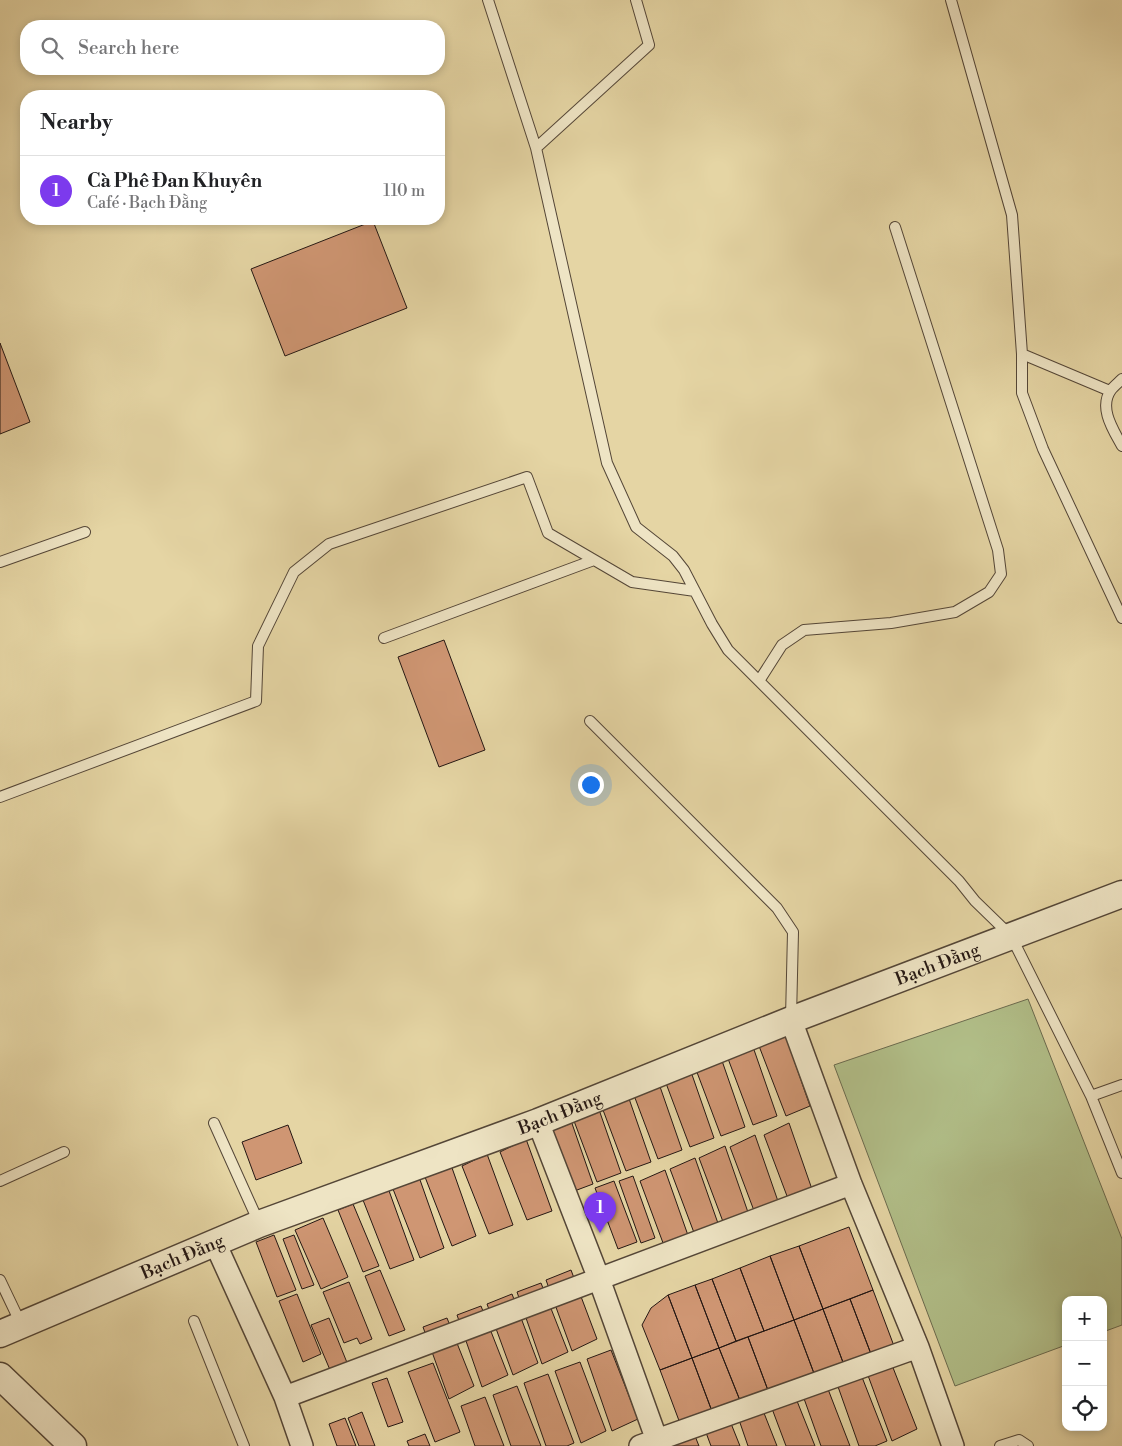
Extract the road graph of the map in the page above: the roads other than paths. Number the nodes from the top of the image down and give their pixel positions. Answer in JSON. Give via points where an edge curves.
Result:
{"nodes":[{"id":1,"x":488,"y":0,"type":"edge"},
{"id":2,"x":636,"y":0,"type":"edge"},
{"id":3,"x":951,"y":0,"type":"edge"},
{"id":4,"x":536,"y":148,"type":"junction"},
{"id":5,"x":895,"y":227,"type":"dead end"},
{"id":6,"x":1022,"y":354,"type":"junction"},
{"id":7,"x":1122,"y":379,"type":"edge"},
{"id":8,"x":1110,"y":391,"type":"junction"},
{"id":9,"x":1122,"y":446,"type":"edge"},
{"id":10,"x":85,"y":532,"type":"dead end"},
{"id":11,"x":594,"y":560,"type":"junction"},
{"id":12,"x":0,"y":562,"type":"edge"},
{"id":13,"x":695,"y":592,"type":"junction"},
{"id":14,"x":1122,"y":618,"type":"edge"},
{"id":15,"x":384,"y":638,"type":"dead end"},
{"id":16,"x":759,"y":681,"type":"junction"},
{"id":17,"x":590,"y":721,"type":"dead end"},
{"id":18,"x":0,"y":797,"type":"edge"},
{"id":19,"x":1122,"y":894,"type":"edge"},
{"id":20,"x":1011,"y":936,"type":"junction"},
{"id":21,"x":791,"y":1020,"type":"junction"},
{"id":22,"x":1122,"y":1085,"type":"edge"},
{"id":23,"x":1091,"y":1096,"type":"junction"},
{"id":24,"x":538,"y":1122,"type":"junction"},
{"id":25,"x":214,"y":1123,"type":"dead end"},
{"id":26,"x":64,"y":1152,"type":"dead end"},
{"id":27,"x":1122,"y":1173,"type":"edge"},
{"id":28,"x":0,"y":1181,"type":"edge"},
{"id":29,"x":851,"y":1184,"type":"junction"},
{"id":30,"x":259,"y":1224,"type":"junction"},
{"id":31,"x":216,"y":1243,"type":"junction"},
{"id":32,"x":599,"y":1279,"type":"junction"},
{"id":33,"x":0,"y":1280,"type":"edge"},
{"id":34,"x":194,"y":1321,"type":"dead end"},
{"id":35,"x":11,"y":1329,"type":"edge"},
{"id":36,"x":918,"y":1347,"type":"junction"},
{"id":37,"x":0,"y":1376,"type":"edge"},
{"id":38,"x":285,"y":1397,"type":"junction"},
{"id":39,"x":652,"y":1444,"type":"edge"},
{"id":40,"x":73,"y":1446,"type":"edge"},
{"id":41,"x":244,"y":1446,"type":"edge"},
{"id":42,"x":302,"y":1446,"type":"edge"},
{"id":43,"x":954,"y":1446,"type":"edge"},
{"id":44,"x":1000,"y":1446,"type":"edge"},
{"id":45,"x":1028,"y":1446,"type":"edge"}],
"edges":[{"from":1,"to":4,"type":"lane"},
{"from":2,"to":4,"type":"lane","via":[[649,45]]},
{"from":3,"to":6,"type":"lane","via":[[1012,215]]},
{"from":4,"to":13,"type":"lane","via":[[607,463],[636,527],[673,556]]},
{"from":5,"to":16,"type":"lane","via":[[998,550],[1001,574],[989,592],[955,612],[891,623],[804,630],[782,645]]},
{"from":6,"to":8,"type":"lane"},
{"from":6,"to":14,"type":"lane","via":[[1022,393],[1042,449]]},
{"from":7,"to":8,"type":"lane"},
{"from":8,"to":9,"type":"lane","via":[[1106,400],[1107,418]]},
{"from":10,"to":12,"type":"lane"},
{"from":11,"to":13,"type":"lane","via":[[632,582]]},
{"from":11,"to":15,"type":"lane"},
{"from":11,"to":18,"type":"lane","via":[[548,533],[528,477],[329,544],[294,572],[258,646],[256,701]]},
{"from":13,"to":16,"type":"lane","via":[[728,650]]},
{"from":16,"to":20,"type":"lane"},
{"from":17,"to":21,"type":"lane","via":[[777,908],[793,932]]},
{"from":19,"to":20,"type":"street","name":"Bạch Đằng"},
{"from":20,"to":21,"type":"street","name":"Bạch Đằng"},
{"from":20,"to":23,"type":"lane"},
{"from":21,"to":24,"type":"street","name":"Bạch Đằng"},
{"from":21,"to":29,"type":"street"},
{"from":22,"to":23,"type":"lane"},
{"from":23,"to":27,"type":"lane"},
{"from":24,"to":30,"type":"street","name":"Bạch Đằng"},
{"from":24,"to":32,"type":"street"},
{"from":25,"to":30,"type":"lane"},
{"from":26,"to":28,"type":"lane"},
{"from":29,"to":32,"type":"street"},
{"from":29,"to":36,"type":"street"},
{"from":30,"to":31,"type":"street","name":"Bạch Đằng"},
{"from":31,"to":35,"type":"street","name":"Bạch Đằng"},
{"from":31,"to":38,"type":"street"},
{"from":32,"to":38,"type":"street"},
{"from":32,"to":39,"type":"street"},
{"from":33,"to":35,"type":"lane"},
{"from":34,"to":41,"type":"lane"},
{"from":36,"to":39,"type":"street"},
{"from":36,"to":43,"type":"street"},
{"from":37,"to":40,"type":"street"},
{"from":38,"to":42,"type":"street"},
{"from":44,"to":45,"type":"lane","via":[[1018,1440]]}]}
